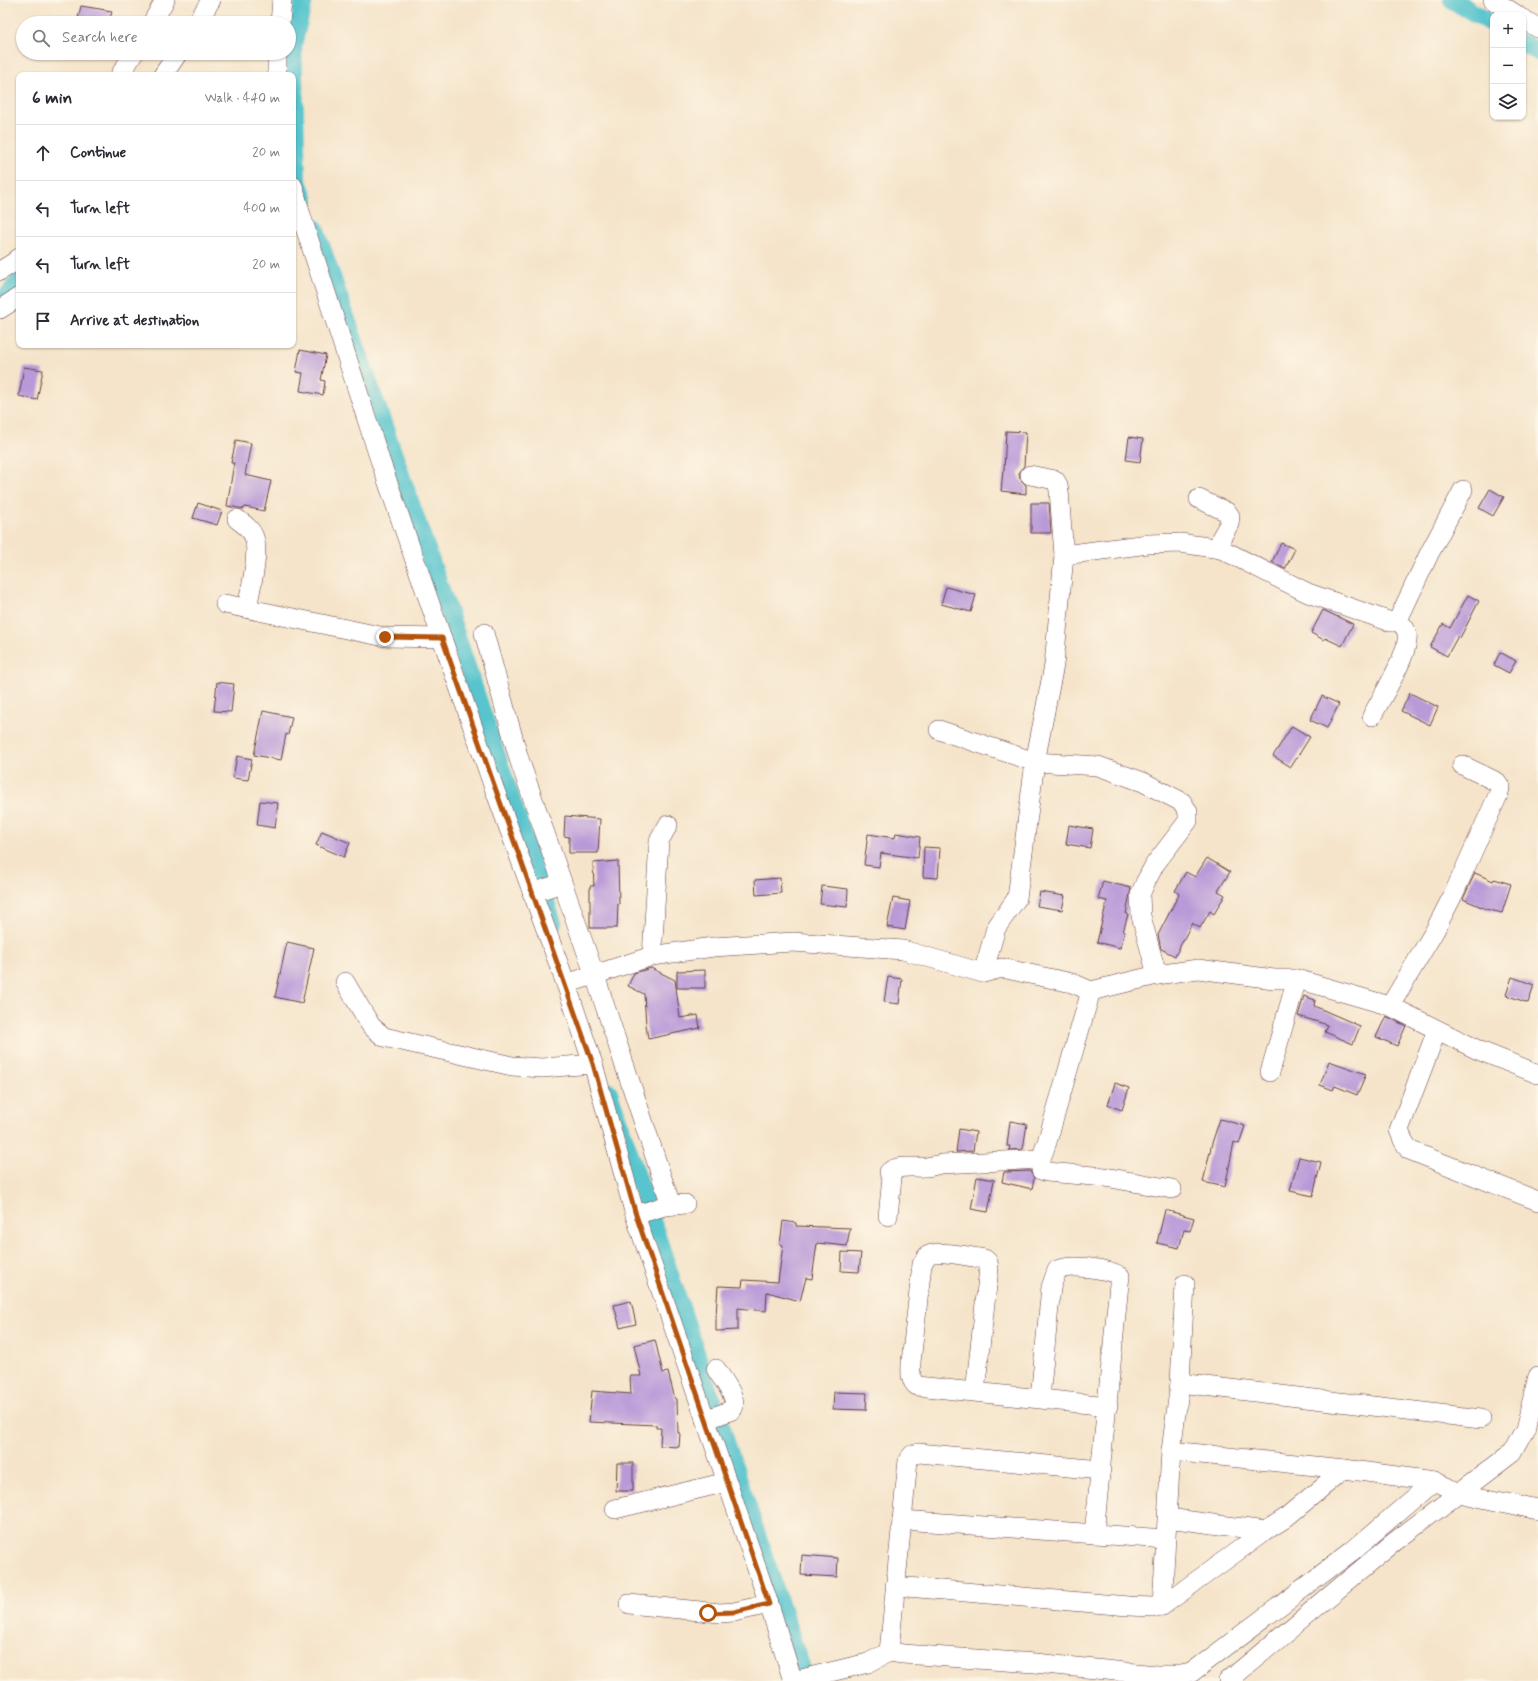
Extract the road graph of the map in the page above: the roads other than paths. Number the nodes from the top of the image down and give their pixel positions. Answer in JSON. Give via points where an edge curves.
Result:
{"nodes":[{"id":1,"x":165,"y":0,"type":"edge"},
{"id":2,"x":211,"y":0,"type":"edge"},
{"id":3,"x":282,"y":0,"type":"edge"},
{"id":4,"x":1493,"y":0,"type":"edge"},
{"id":5,"x":1512,"y":12,"type":"edge"},
{"id":6,"x":156,"y":16,"type":"edge"},
{"id":7,"x":201,"y":16,"type":"edge"},
{"id":8,"x":281,"y":16,"type":"edge"},
{"id":9,"x":1526,"y":21,"type":"edge"},
{"id":10,"x":1538,"y":28,"type":"edge"},
{"id":11,"x":130,"y":60,"type":"edge"},
{"id":12,"x":174,"y":60,"type":"edge"},
{"id":13,"x":277,"y":60,"type":"edge"},
{"id":14,"x":122,"y":72,"type":"edge"},
{"id":15,"x":166,"y":72,"type":"edge"},
{"id":16,"x":277,"y":72,"type":"edge"},
{"id":17,"x":296,"y":197,"type":"edge"},
{"id":18,"x":16,"y":260,"type":"edge"},
{"id":19,"x":0,"y":272,"type":"edge"},
{"id":20,"x":16,"y":299,"type":"edge"},
{"id":21,"x":0,"y":309,"type":"edge"},
{"id":22,"x":1030,"y":475,"type":"dead end"},
{"id":23,"x":1463,"y":490,"type":"dead end"},
{"id":24,"x":1199,"y":499,"type":"dead end"},
{"id":25,"x":237,"y":519,"type":"dead end"},
{"id":26,"x":1221,"y":549,"type":"junction"},
{"id":27,"x":1064,"y":555,"type":"junction"},
{"id":28,"x":225,"y":604,"type":"dead end"},
{"id":29,"x":247,"y":608,"type":"junction"},
{"id":30,"x":1398,"y":620,"type":"junction"},
{"id":31,"x":484,"y":632,"type":"dead end"},
{"id":32,"x":442,"y":638,"type":"junction"},
{"id":33,"x":1372,"y":716,"type":"dead end"},
{"id":34,"x":938,"y":730,"type":"dead end"},
{"id":35,"x":1036,"y":762,"type":"junction"},
{"id":36,"x":1462,"y":765,"type":"dead end"},
{"id":37,"x":668,"y":824,"type":"dead end"},
{"id":38,"x":560,"y":883,"type":"junction"},
{"id":39,"x":535,"y":892,"type":"junction"},
{"id":40,"x":652,"y":956,"type":"junction"},
{"id":41,"x":983,"y":973,"type":"junction"},
{"id":42,"x":1157,"y":975,"type":"junction"},
{"id":43,"x":592,"y":977,"type":"junction"},
{"id":44,"x":1297,"y":979,"type":"junction"},
{"id":45,"x":345,"y":982,"type":"dead end"},
{"id":46,"x":568,"y":984,"type":"junction"},
{"id":47,"x":1091,"y":991,"type":"junction"},
{"id":48,"x":1390,"y":1006,"type":"junction"},
{"id":49,"x":1437,"y":1030,"type":"junction"},
{"id":50,"x":593,"y":1064,"type":"junction"},
{"id":51,"x":1270,"y":1072,"type":"dead end"},
{"id":52,"x":1538,"y":1074,"type":"edge"},
{"id":53,"x":629,"y":1087,"type":"junction"},
{"id":54,"x":605,"y":1095,"type":"junction"},
{"id":55,"x":1041,"y":1159,"type":"junction"},
{"id":56,"x":1172,"y":1189,"type":"dead end"},
{"id":57,"x":1538,"y":1201,"type":"edge"},
{"id":58,"x":641,"y":1213,"type":"junction"},
{"id":59,"x":888,"y":1216,"type":"dead end"},
{"id":60,"x":1185,"y":1284,"type":"dead end"},
{"id":61,"x":716,"y":1369,"type":"dead end"},
{"id":62,"x":1538,"y":1376,"type":"edge"},
{"id":63,"x":1180,"y":1383,"type":"junction"},
{"id":64,"x":975,"y":1392,"type":"junction"},
{"id":65,"x":1040,"y":1398,"type":"junction"},
{"id":66,"x":1108,"y":1406,"type":"junction"},
{"id":67,"x":708,"y":1419,"type":"junction"},
{"id":68,"x":1481,"y":1419,"type":"dead end"},
{"id":69,"x":1171,"y":1451,"type":"junction"},
{"id":70,"x":1344,"y":1469,"type":"junction"},
{"id":71,"x":1101,"y":1470,"type":"junction"},
{"id":72,"x":1434,"y":1481,"type":"junction"},
{"id":73,"x":726,"y":1482,"type":"junction"},
{"id":74,"x":1459,"y":1493,"type":"junction"},
{"id":75,"x":615,"y":1509,"type":"dead end"},
{"id":76,"x":1538,"y":1510,"type":"edge"},
{"id":77,"x":1168,"y":1518,"type":"junction"},
{"id":78,"x":902,"y":1520,"type":"junction"},
{"id":79,"x":1265,"y":1531,"type":"junction"},
{"id":80,"x":1094,"y":1534,"type":"junction"},
{"id":81,"x":1165,"y":1538,"type":"junction"},
{"id":82,"x":895,"y":1586,"type":"junction"},
{"id":83,"x":629,"y":1604,"type":"dead end"},
{"id":84,"x":769,"y":1604,"type":"junction"},
{"id":85,"x":1162,"y":1606,"type":"junction"},
{"id":86,"x":889,"y":1652,"type":"junction"},
{"id":87,"x":796,"y":1680,"type":"edge"},
{"id":88,"x":1228,"y":1681,"type":"edge"}],
"edges":[{"from":1,"to":6,"type":"street"},
{"from":2,"to":7,"type":"street"},
{"from":3,"to":8,"type":"street"},
{"from":4,"to":5,"type":"street"},
{"from":9,"to":10,"type":"street"},
{"from":11,"to":14,"type":"street"},
{"from":12,"to":15,"type":"street"},
{"from":13,"to":16,"type":"street"},
{"from":17,"to":32,"type":"street","via":[[380,460]]},
{"from":18,"to":19,"type":"street"},
{"from":20,"to":21,"type":"street"},
{"from":22,"to":27,"type":"street","via":[[1055,480],[1058,485]]},
{"from":23,"to":30,"type":"street"},
{"from":24,"to":26,"type":"street","via":[[1227,512],[1230,516],[1229,524],[1221,538]]},
{"from":25,"to":29,"type":"street","via":[[247,526],[254,537],[256,552]]},
{"from":26,"to":27,"type":"street","via":[[1180,543],[1148,544]]},
{"from":26,"to":30,"type":"street","via":[[1308,593],[1384,621]]},
{"from":27,"to":35,"type":"street","via":[[1054,665]]},
{"from":28,"to":29,"type":"street"},
{"from":29,"to":32,"type":"street","via":[[385,637]]},
{"from":30,"to":33,"type":"street","via":[[1407,631],[1405,654]]},
{"from":31,"to":38,"type":"street","via":[[519,759]]},
{"from":32,"to":39,"type":"street"},
{"from":34,"to":35,"type":"street"},
{"from":35,"to":41,"type":"street","via":[[1018,898],[996,928]]},
{"from":35,"to":42,"type":"street","via":[[1098,766],[1143,782],[1182,802],[1188,812],[1188,821],[1155,864],[1140,895],[1141,916]]},
{"from":36,"to":48,"type":"street","via":[[1497,782],[1500,787],[1499,793],[1434,932]]},
{"from":37,"to":40,"type":"street","via":[[659,841]]},
{"from":38,"to":39,"type":"street"},
{"from":38,"to":43,"type":"street"},
{"from":39,"to":46,"type":"street"},
{"from":40,"to":41,"type":"street","via":[[713,947],[793,942],[903,950]]},
{"from":40,"to":43,"type":"street"},
{"from":41,"to":47,"type":"street","via":[[1002,968],[1072,983]]},
{"from":42,"to":44,"type":"street","via":[[1198,969]]},
{"from":42,"to":47,"type":"street"},
{"from":43,"to":46,"type":"street"},
{"from":43,"to":53,"type":"street"},
{"from":44,"to":48,"type":"street"},
{"from":44,"to":51,"type":"street"},
{"from":45,"to":50,"type":"street","via":[[371,1026],[384,1037],[512,1066],[542,1068]]},
{"from":46,"to":50,"type":"street"},
{"from":47,"to":55,"type":"street"},
{"from":48,"to":49,"type":"street"},
{"from":49,"to":52,"type":"street"},
{"from":49,"to":57,"type":"street","via":[[1399,1130],[1403,1140],[1409,1150]]},
{"from":50,"to":54,"type":"street"},
{"from":53,"to":54,"type":"street"},
{"from":53,"to":58,"type":"street","via":[[674,1205]]},
{"from":54,"to":58,"type":"street"},
{"from":55,"to":56,"type":"street","via":[[1041,1170],[1047,1172],[1105,1177]]},
{"from":55,"to":59,"type":"street","via":[[894,1168],[889,1172],[892,1178]]},
{"from":58,"to":67,"type":"street"},
{"from":60,"to":63,"type":"street"},
{"from":61,"to":67,"type":"street","via":[[735,1402],[732,1410]]},
{"from":62,"to":74,"type":"street","via":[[1525,1430],[1513,1452]]},
{"from":63,"to":68,"type":"street"},
{"from":63,"to":69,"type":"street"},
{"from":64,"to":64,"type":"street","via":[[917,1386],[911,1377],[922,1264],[931,1254],[985,1259],[988,1262]]},
{"from":64,"to":65,"type":"street"},
{"from":65,"to":66,"type":"street"},
{"from":65,"to":66,"type":"street","via":[[1051,1287],[1057,1270],[1064,1267],[1101,1270],[1120,1276]]},
{"from":66,"to":71,"type":"street"},
{"from":67,"to":73,"type":"street"},
{"from":69,"to":70,"type":"street"},
{"from":69,"to":77,"type":"street"},
{"from":70,"to":72,"type":"street"},
{"from":70,"to":79,"type":"street","via":[[1284,1519]]},
{"from":71,"to":78,"type":"street","via":[[919,1453],[912,1455],[908,1460]]},
{"from":71,"to":80,"type":"street"},
{"from":72,"to":74,"type":"street"},
{"from":72,"to":86,"type":"street","via":[[1351,1552],[1191,1673],[1156,1675]]},
{"from":73,"to":75,"type":"street"},
{"from":73,"to":84,"type":"street"},
{"from":74,"to":76,"type":"street"},
{"from":74,"to":88,"type":"street","via":[[1393,1543]]},
{"from":77,"to":79,"type":"street"},
{"from":77,"to":81,"type":"street"},
{"from":78,"to":80,"type":"street"},
{"from":78,"to":82,"type":"street"},
{"from":79,"to":85,"type":"street"},
{"from":80,"to":81,"type":"street"},
{"from":81,"to":85,"type":"street"},
{"from":82,"to":85,"type":"street","via":[[1128,1606]]},
{"from":82,"to":86,"type":"street"},
{"from":83,"to":84,"type":"street","via":[[720,1613]]},
{"from":84,"to":87,"type":"street"},
{"from":86,"to":87,"type":"street","via":[[868,1663]]}]}
